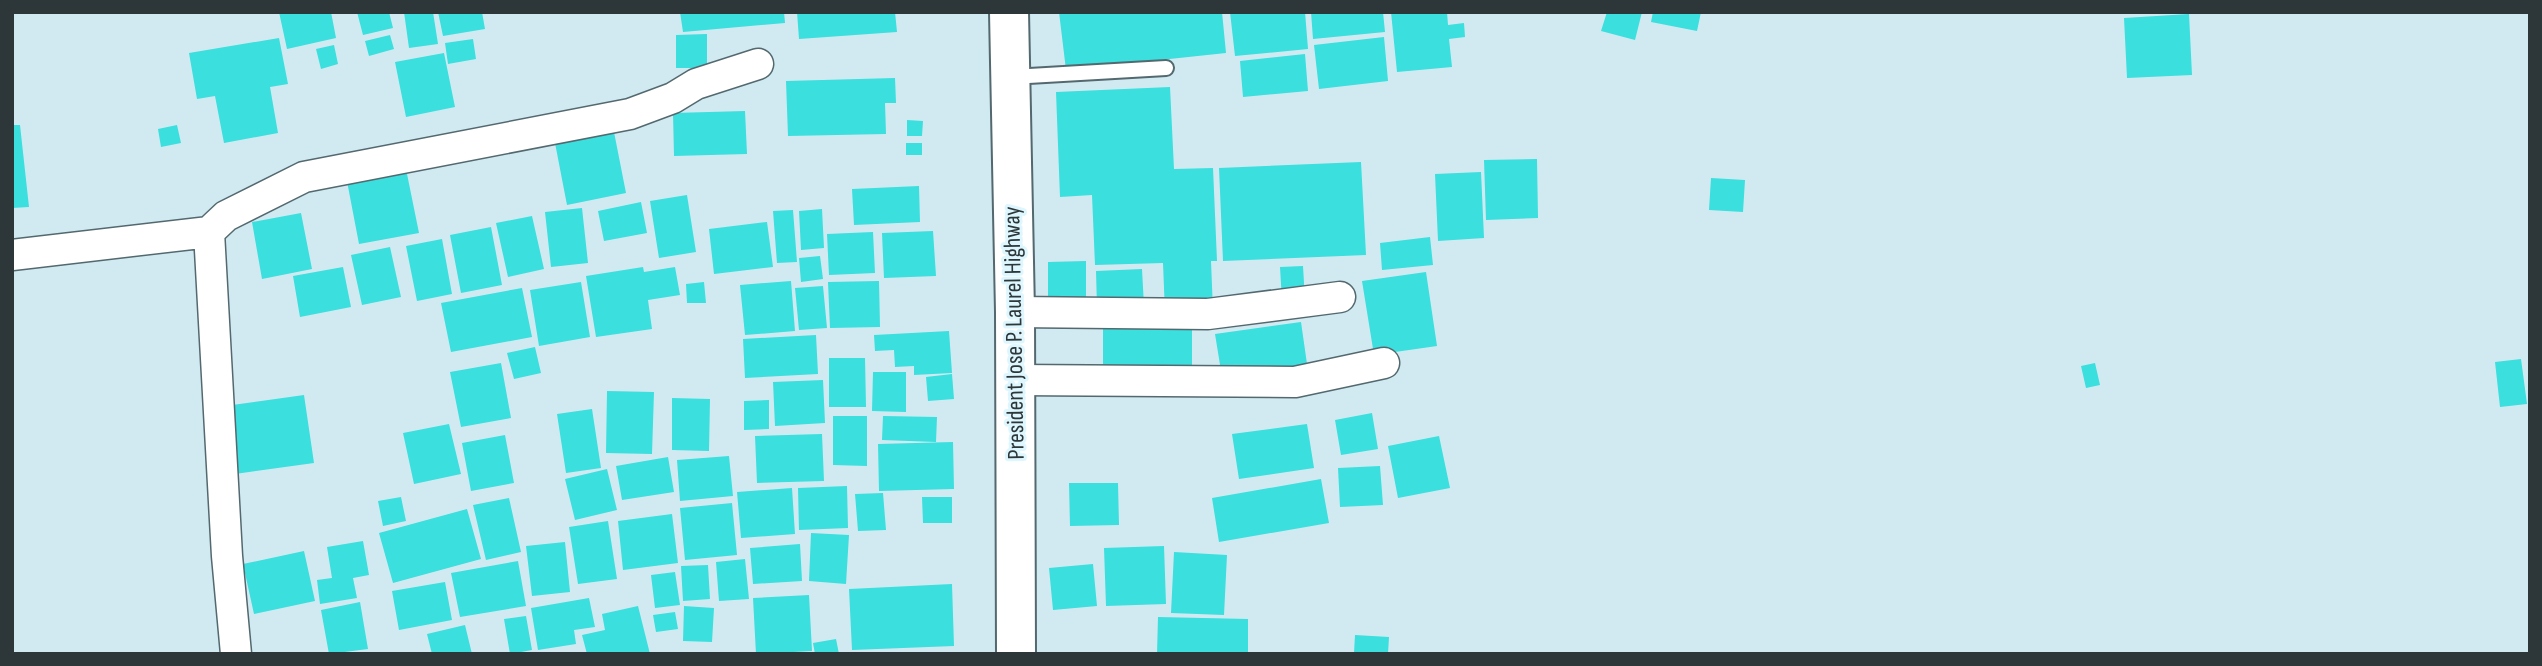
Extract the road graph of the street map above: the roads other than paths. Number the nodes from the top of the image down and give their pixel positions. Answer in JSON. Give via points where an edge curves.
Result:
{"nodes":[{"id":1,"x":1009,"y":12,"type":"edge"},
{"id":2,"x":758,"y":64,"type":"dead end"},
{"id":3,"x":1167,"y":68,"type":"dead end"},
{"id":4,"x":1011,"y":77,"type":"junction"},
{"id":5,"x":209,"y":232,"type":"junction"},
{"id":6,"x":12,"y":255,"type":"edge"},
{"id":7,"x":1340,"y":297,"type":"dead end"},
{"id":8,"x":1015,"y":312,"type":"junction"},
{"id":9,"x":1384,"y":363,"type":"dead end"},
{"id":10,"x":1016,"y":380,"type":"junction"},
{"id":11,"x":236,"y":654,"type":"edge"},
{"id":12,"x":1016,"y":654,"type":"edge"}],
"edges":[{"from":1,"to":4,"type":"highway","name":"President Jose P. Laurel Highway"},
{"from":2,"to":5,"type":"street","via":[[696,84],[630,114],[304,177],[226,216]]},
{"from":3,"to":4,"type":"lane"},
{"from":4,"to":8,"type":"highway","name":"President Jose P. Laurel Highway"},
{"from":5,"to":6,"type":"street"},
{"from":5,"to":11,"type":"street"},
{"from":7,"to":8,"type":"street","via":[[1208,314]]},
{"from":8,"to":10,"type":"highway","name":"President Jose P. Laurel Highway"},
{"from":9,"to":10,"type":"street","via":[[1295,382]]},
{"from":10,"to":12,"type":"highway","name":"President Jose P. Laurel Highway"}]}
